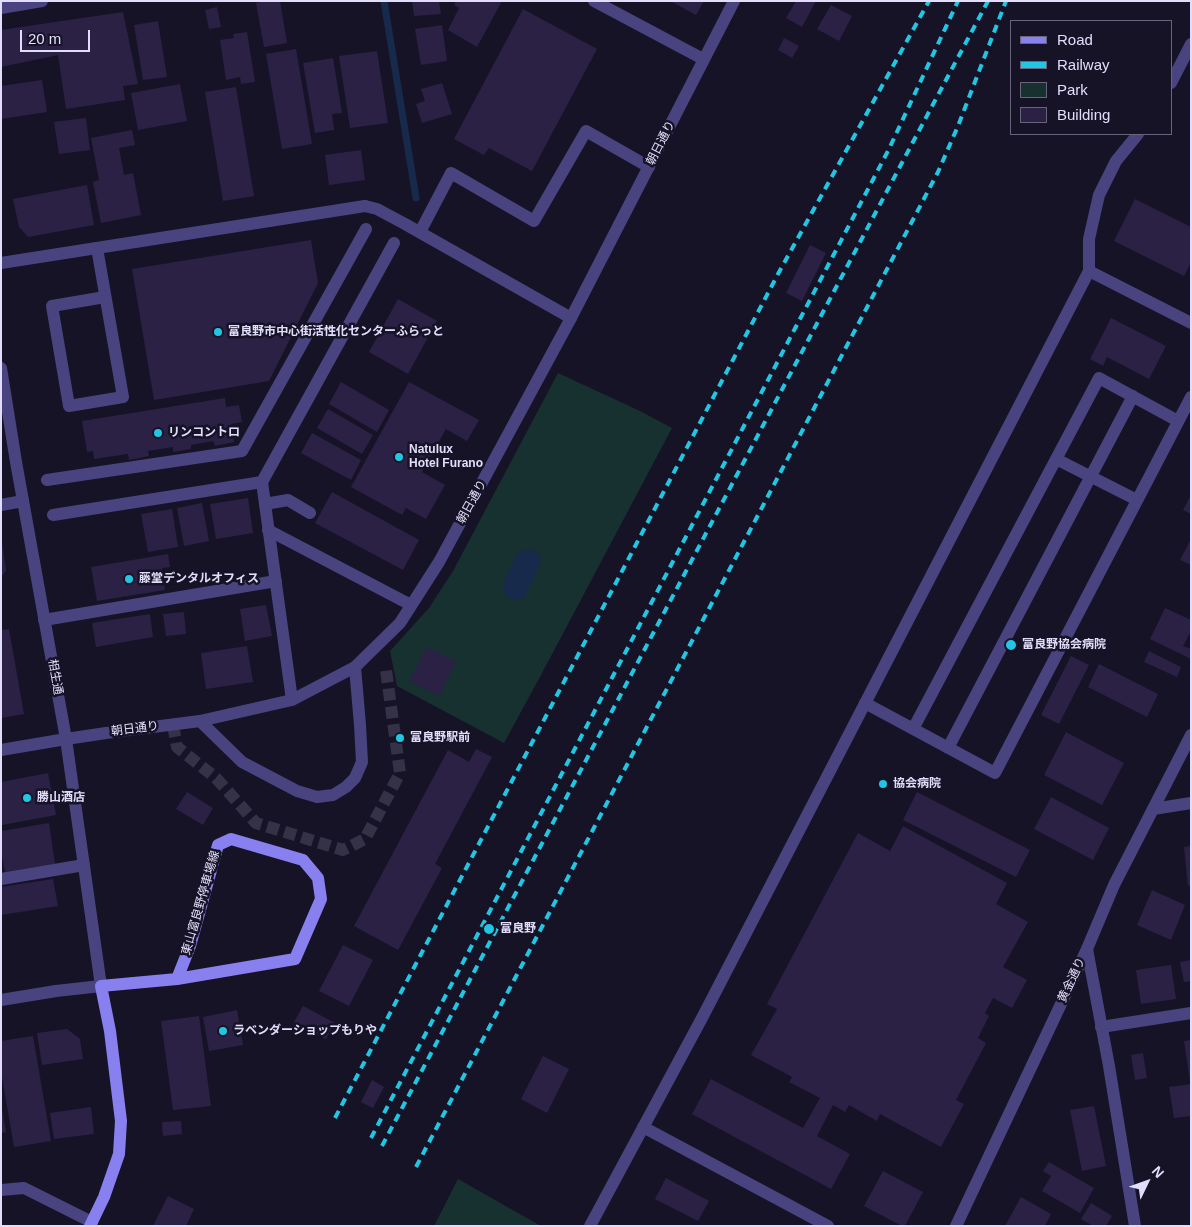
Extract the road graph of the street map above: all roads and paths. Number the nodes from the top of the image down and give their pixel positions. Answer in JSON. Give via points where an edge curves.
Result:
{"nodes":[{"id":1,"x":42,"y":1,"type":"edge"},
{"id":2,"x":594,"y":1,"type":"edge"},
{"id":3,"x":734,"y":1,"type":"edge"},
{"id":4,"x":1,"y":8,"type":"edge"},
{"id":5,"x":1191,"y":44,"type":"edge"},
{"id":6,"x":703,"y":59,"type":"junction"},
{"id":7,"x":1172,"y":81,"type":"edge"},
{"id":8,"x":1137,"y":135,"type":"edge"},
{"id":9,"x":648,"y":167,"type":"junction"},
{"id":10,"x":366,"y":229,"type":"dead end"},
{"id":11,"x":420,"y":232,"type":"junction"},
{"id":12,"x":394,"y":243,"type":"dead end"},
{"id":13,"x":97,"y":248,"type":"junction"},
{"id":14,"x":1,"y":263,"type":"edge"},
{"id":15,"x":1089,"y":271,"type":"junction"},
{"id":16,"x":105,"y":297,"type":"junction"},
{"id":17,"x":571,"y":318,"type":"junction"},
{"id":18,"x":1191,"y":323,"type":"edge"},
{"id":19,"x":1,"y":368,"type":"edge"},
{"id":20,"x":2,"y":383,"type":"edge"},
{"id":21,"x":1133,"y":396,"type":"junction"},
{"id":22,"x":1191,"y":397,"type":"edge"},
{"id":23,"x":1178,"y":421,"type":"junction"},
{"id":24,"x":1056,"y":459,"type":"junction"},
{"id":25,"x":1091,"y":477,"type":"junction"},
{"id":26,"x":47,"y":480,"type":"dead end"},
{"id":27,"x":262,"y":482,"type":"junction"},
{"id":28,"x":1137,"y":500,"type":"junction"},
{"id":29,"x":23,"y":501,"type":"junction"},
{"id":30,"x":265,"y":504,"type":"junction"},
{"id":31,"x":1,"y":505,"type":"edge"},
{"id":32,"x":310,"y":513,"type":"dead end"},
{"id":33,"x":53,"y":515,"type":"dead end"},
{"id":34,"x":268,"y":530,"type":"junction"},
{"id":35,"x":276,"y":581,"type":"junction"},
{"id":36,"x":411,"y":605,"type":"junction"},
{"id":37,"x":44,"y":620,"type":"junction"},
{"id":38,"x":355,"y":667,"type":"junction"},
{"id":39,"x":292,"y":700,"type":"junction"},
{"id":40,"x":865,"y":703,"type":"junction"},
{"id":41,"x":200,"y":721,"type":"junction"},
{"id":42,"x":912,"y":729,"type":"junction"},
{"id":43,"x":1191,"y":735,"type":"edge"},
{"id":44,"x":66,"y":739,"type":"junction"},
{"id":45,"x":948,"y":748,"type":"junction"},
{"id":46,"x":1,"y":750,"type":"edge"},
{"id":47,"x":1191,"y":803,"type":"edge"},
{"id":48,"x":1153,"y":809,"type":"junction"},
{"id":49,"x":84,"y":865,"type":"junction"},
{"id":50,"x":1,"y":879,"type":"edge"},
{"id":51,"x":1087,"y":949,"type":"junction"},
{"id":52,"x":177,"y":979,"type":"junction"},
{"id":53,"x":101,"y":986,"type":"junction"},
{"id":54,"x":1,"y":1000,"type":"edge"},
{"id":55,"x":1191,"y":1013,"type":"edge"},
{"id":56,"x":1101,"y":1027,"type":"junction"},
{"id":57,"x":643,"y":1127,"type":"junction"},
{"id":58,"x":1,"y":1190,"type":"edge"},
{"id":59,"x":91,"y":1224,"type":"edge"},
{"id":60,"x":590,"y":1226,"type":"edge"},
{"id":61,"x":828,"y":1226,"type":"edge"},
{"id":62,"x":956,"y":1226,"type":"edge"},
{"id":63,"x":1135,"y":1226,"type":"edge"}],
"edges":[{"from":1,"to":4,"type":"street"},
{"from":2,"to":6,"type":"street"},
{"from":3,"to":6,"type":"street","name":"朝日通り"},
{"from":5,"to":7,"type":"street"},
{"from":6,"to":9,"type":"street","name":"朝日通り"},
{"from":8,"to":15,"type":"street","via":[[1116,161],[1099,196],[1089,239]]},
{"from":9,"to":11,"type":"street","via":[[586,131],[534,221],[451,173]]},
{"from":9,"to":17,"type":"street","name":"朝日通り"},
{"from":10,"to":26,"type":"street","via":[[242,451]]},
{"from":11,"to":13,"type":"street","via":[[365,206]]},
{"from":11,"to":17,"type":"street"},
{"from":12,"to":27,"type":"street"},
{"from":13,"to":14,"type":"street"},
{"from":13,"to":16,"type":"street"},
{"from":15,"to":18,"type":"street"},
{"from":15,"to":40,"type":"street"},
{"from":16,"to":16,"type":"street","via":[[123,397],[69,406],[52,306]]},
{"from":17,"to":36,"type":"street","name":"朝日通り","via":[[439,562]]},
{"from":19,"to":20,"type":"street","name":"相生通"},
{"from":20,"to":29,"type":"street","name":"相生通"},
{"from":21,"to":23,"type":"street"},
{"from":21,"to":24,"type":"street","via":[[1098,378]]},
{"from":21,"to":25,"type":"street"},
{"from":22,"to":23,"type":"street"},
{"from":23,"to":28,"type":"street"},
{"from":24,"to":25,"type":"street"},
{"from":24,"to":42,"type":"street"},
{"from":25,"to":28,"type":"street"},
{"from":25,"to":45,"type":"street"},
{"from":27,"to":30,"type":"street"},
{"from":27,"to":33,"type":"street"},
{"from":28,"to":45,"type":"street","via":[[995,773]]},
{"from":29,"to":31,"type":"street"},
{"from":29,"to":37,"type":"street","name":"相生通"},
{"from":30,"to":32,"type":"street","via":[[288,500]]},
{"from":30,"to":34,"type":"street"},
{"from":34,"to":35,"type":"street"},
{"from":34,"to":36,"type":"street"},
{"from":35,"to":37,"type":"street"},
{"from":35,"to":39,"type":"street"},
{"from":36,"to":38,"type":"street","name":"朝日通り","via":[[400,623]]},
{"from":37,"to":44,"type":"street","name":"相生通"},
{"from":38,"to":39,"type":"street","name":"朝日通り"},
{"from":38,"to":41,"type":"street","via":[[362,762],[355,778],[333,795],[317,797],[297,791],[242,762]]},
{"from":39,"to":41,"type":"street","name":"朝日通り"},
{"from":40,"to":42,"type":"street"},
{"from":40,"to":57,"type":"street"},
{"from":41,"to":44,"type":"street","name":"朝日通り"},
{"from":42,"to":45,"type":"street"},
{"from":43,"to":48,"type":"street","name":"黄金通り"},
{"from":44,"to":46,"type":"street","name":"朝日通り"},
{"from":44,"to":49,"type":"street","name":"相生通"},
{"from":47,"to":48,"type":"street"},
{"from":48,"to":51,"type":"street","name":"黄金通り","via":[[1114,885]]},
{"from":49,"to":50,"type":"street"},
{"from":49,"to":53,"type":"street","name":"相生通"},
{"from":51,"to":56,"type":"street"},
{"from":51,"to":62,"type":"street","name":"黄金通り"},
{"from":52,"to":52,"type":"main road","name":"東山富良野停車場線","via":[[190,946],[218,845],[232,839],[303,860],[318,878],[322,899],[295,959]]},
{"from":52,"to":53,"type":"main road","name":"東山富良野停車場線"},
{"from":53,"to":54,"type":"street"},
{"from":53,"to":59,"type":"main road","via":[[121,1121],[119,1154]]},
{"from":55,"to":56,"type":"street"},
{"from":56,"to":63,"type":"street"},
{"from":57,"to":60,"type":"street"},
{"from":57,"to":61,"type":"street"},
{"from":58,"to":59,"type":"street","via":[[24,1188]]}]}
